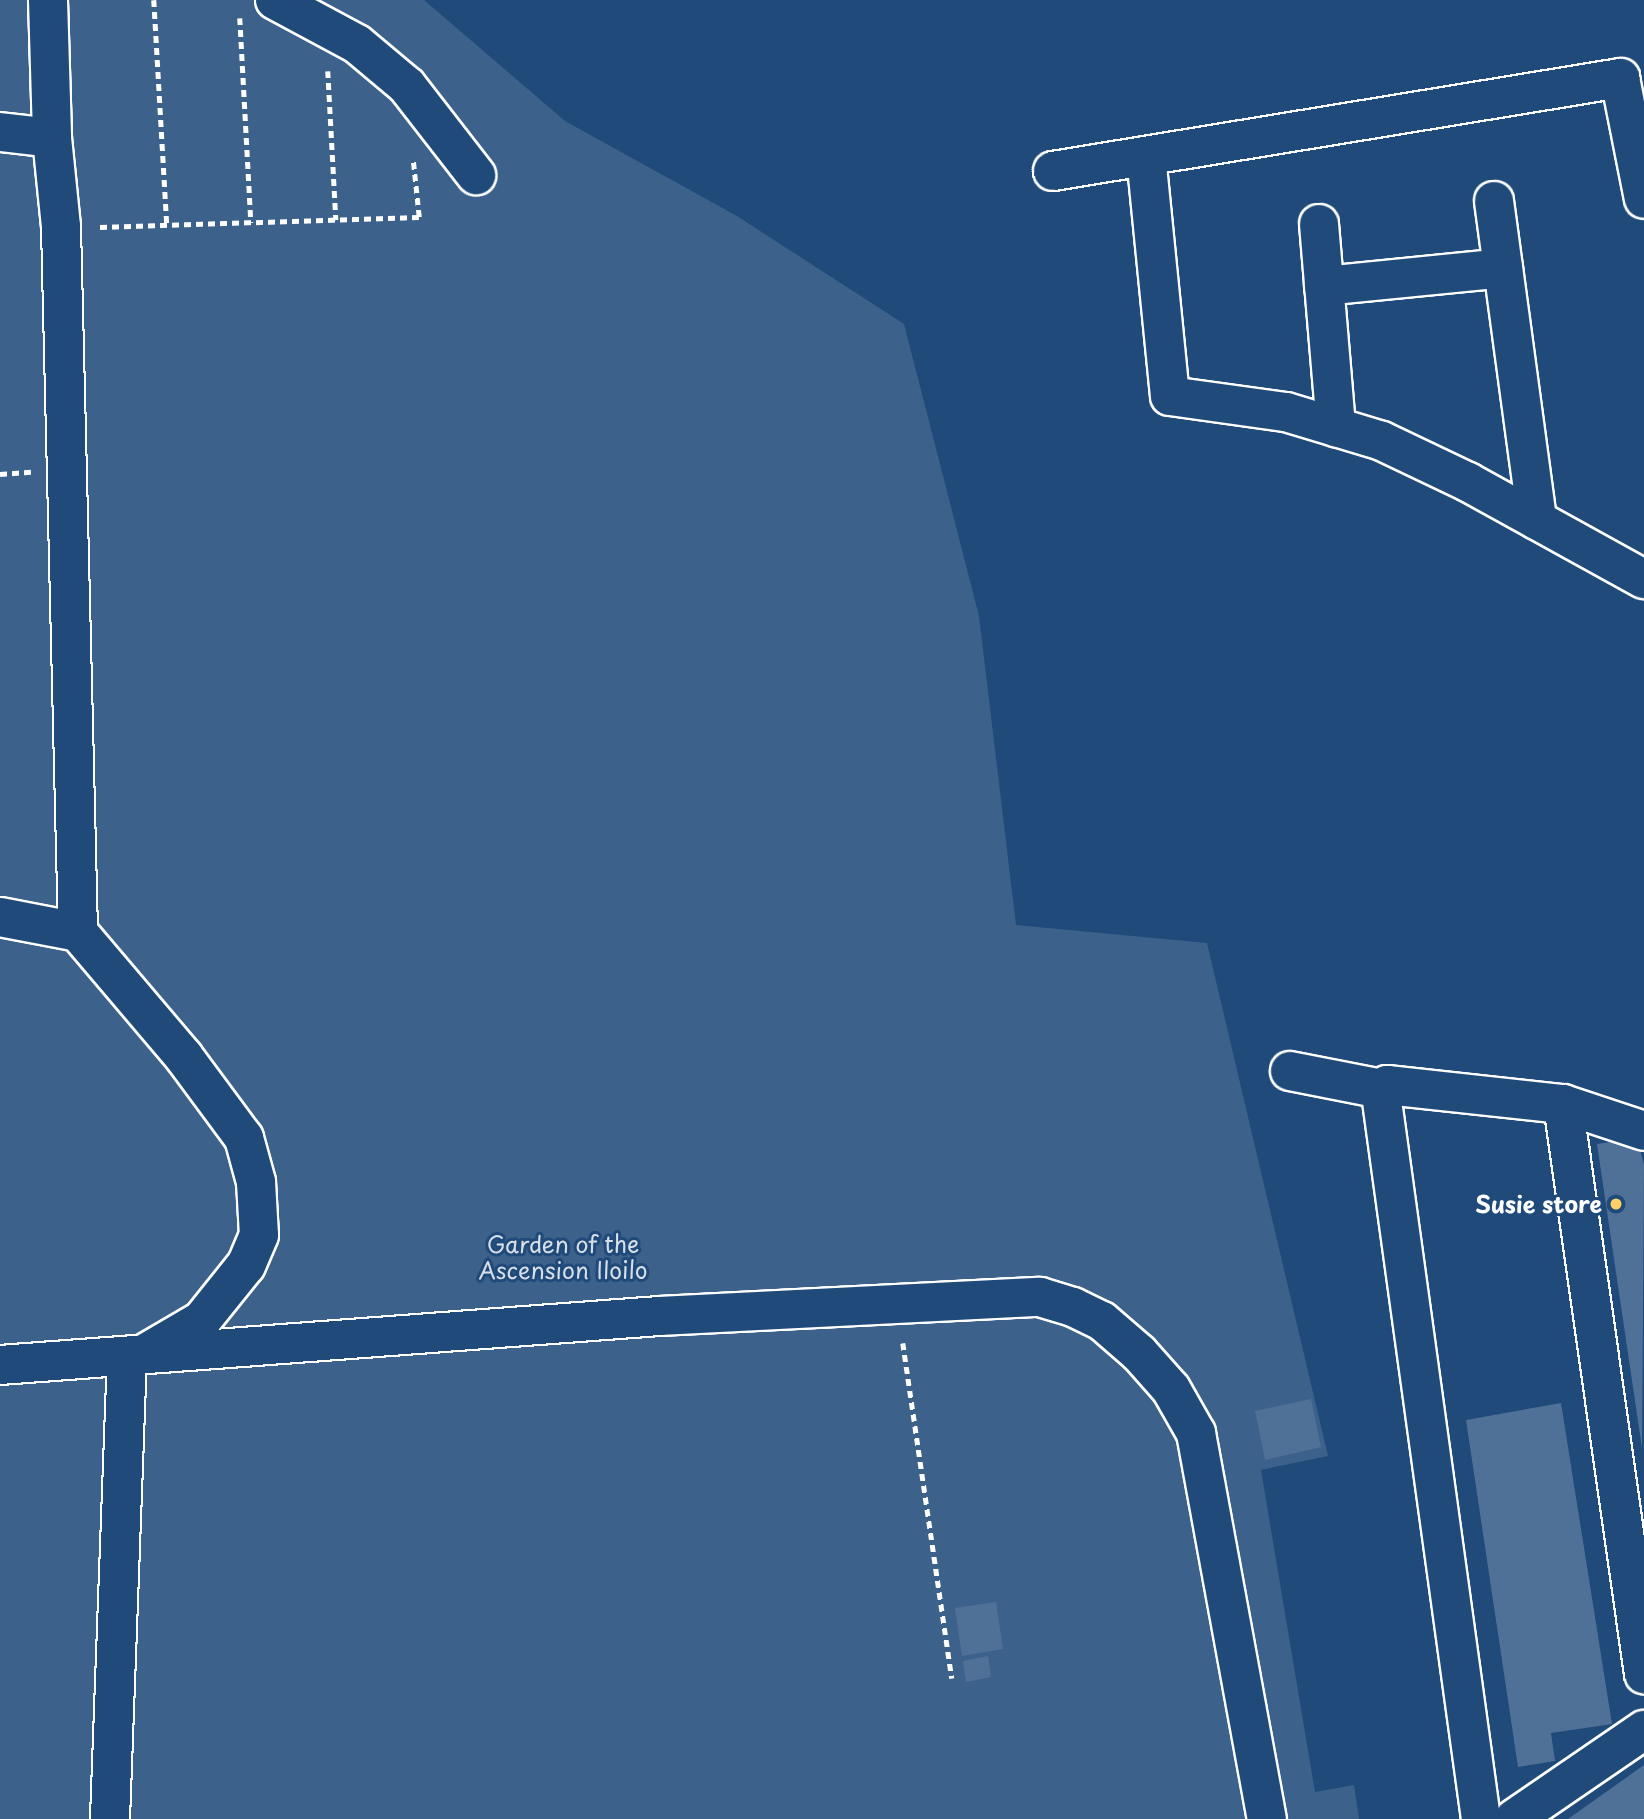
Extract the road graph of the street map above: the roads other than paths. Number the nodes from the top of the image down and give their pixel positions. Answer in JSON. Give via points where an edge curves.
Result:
{"nodes":[{"id":1,"x":48,"y":0,"type":"edge"},
{"id":2,"x":275,"y":0,"type":"edge"},
{"id":3,"x":0,"y":132,"type":"edge"},
{"id":4,"x":52,"y":138,"type":"junction"},
{"id":5,"x":1146,"y":156,"type":"junction"},
{"id":6,"x":1053,"y":171,"type":"dead end"},
{"id":7,"x":476,"y":175,"type":"dead end"},
{"id":8,"x":1644,"y":199,"type":"edge"},
{"id":9,"x":1494,"y":201,"type":"dead end"},
{"id":10,"x":1319,"y":224,"type":"dead end"},
{"id":11,"x":1503,"y":268,"type":"junction"},
{"id":12,"x":1324,"y":286,"type":"junction"},
{"id":13,"x":1336,"y":427,"type":"junction"},
{"id":14,"x":1537,"y":520,"type":"junction"},
{"id":15,"x":1644,"y":579,"type":"edge"},
{"id":16,"x":0,"y":917,"type":"edge"},
{"id":17,"x":78,"y":932,"type":"junction"},
{"id":18,"x":1290,"y":1071,"type":"dead end"},
{"id":19,"x":1382,"y":1089,"type":"junction"},
{"id":20,"x":1563,"y":1104,"type":"junction"},
{"id":21,"x":1644,"y":1131,"type":"edge"},
{"id":22,"x":133,"y":1357,"type":"junction"},
{"id":23,"x":0,"y":1365,"type":"edge"},
{"id":24,"x":1644,"y":1674,"type":"edge"},
{"id":25,"x":1644,"y":1730,"type":"edge"},
{"id":26,"x":110,"y":1819,"type":"edge"},
{"id":27,"x":1267,"y":1819,"type":"edge"},
{"id":28,"x":1481,"y":1819,"type":"edge"},
{"id":29,"x":1514,"y":1819,"type":"edge"}],
"edges":[{"from":1,"to":4,"type":"street"},
{"from":2,"to":7,"type":"street","via":[[357,44],[407,86]]},
{"from":3,"to":4,"type":"street"},
{"from":4,"to":17,"type":"street","via":[[61,227]]},
{"from":5,"to":6,"type":"street"},
{"from":5,"to":8,"type":"street","via":[[1620,78]]},
{"from":5,"to":13,"type":"street","via":[[1170,396],[1286,412]]},
{"from":9,"to":11,"type":"street"},
{"from":10,"to":12,"type":"street"},
{"from":11,"to":12,"type":"street"},
{"from":11,"to":14,"type":"street"},
{"from":12,"to":13,"type":"street"},
{"from":13,"to":14,"type":"street","via":[[1430,463]]},
{"from":14,"to":15,"type":"street"},
{"from":16,"to":17,"type":"street"},
{"from":17,"to":22,"type":"street","via":[[184,1057],[244,1138],[257,1182],[259,1235],[246,1265],[202,1320]]},
{"from":18,"to":19,"type":"street"},
{"from":19,"to":20,"type":"street","via":[[1387,1085]]},
{"from":19,"to":28,"type":"street"},
{"from":20,"to":21,"type":"street"},
{"from":20,"to":24,"type":"street"},
{"from":22,"to":23,"type":"street"},
{"from":22,"to":26,"type":"street"},
{"from":22,"to":27,"type":"street","via":[[659,1316],[1040,1297],[1073,1307],[1102,1321],[1171,1389],[1196,1433]]},
{"from":25,"to":29,"type":"street"}]}
